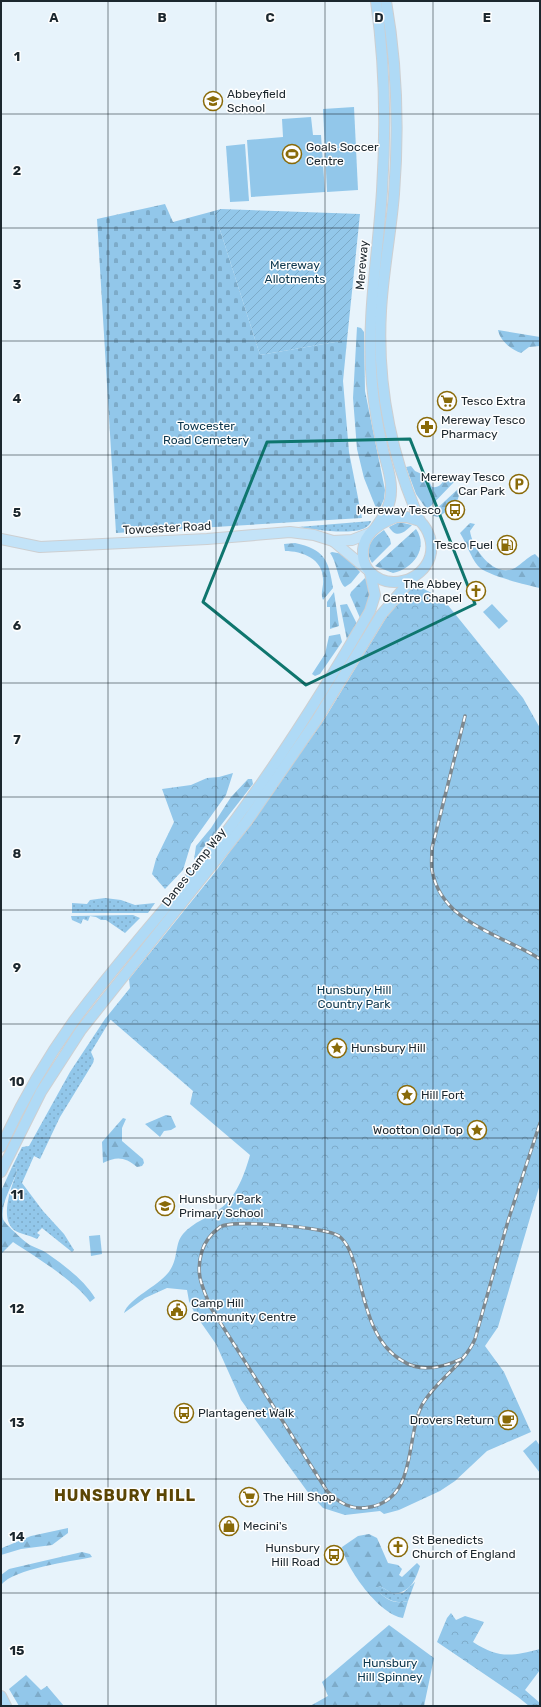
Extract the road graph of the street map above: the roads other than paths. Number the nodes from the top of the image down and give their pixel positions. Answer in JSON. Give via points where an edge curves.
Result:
{"nodes":[{"id":1,"x":376,"y":1,"type":"edge"},
{"id":2,"x":386,"y":1,"type":"edge"},
{"id":3,"x":420,"y":520,"type":"junction"},
{"id":4,"x":373,"y":530,"type":"junction"},
{"id":5,"x":1,"y":540,"type":"edge"},
{"id":6,"x":333,"y":541,"type":"junction"},
{"id":7,"x":369,"y":571,"type":"junction"},
{"id":8,"x":411,"y":580,"type":"junction"},
{"id":9,"x":1,"y":1147,"type":"edge"},
{"id":10,"x":1,"y":1172,"type":"edge"},
{"id":11,"x":1,"y":1696,"type":"edge"},
{"id":12,"x":6,"y":1706,"type":"edge"}],
"edges":[{"from":1,"to":4,"type":"highway","name":"Mereway","via":[[384,101],[382,190],[370,346],[378,426],[391,491],[389,504]]},
{"from":2,"to":3,"type":"highway","name":"Mereway","via":[[394,64],[397,130],[394,194],[381,311],[380,352],[383,388],[401,473]]},
{"from":3,"to":4,"type":"highway","via":[[396,518]]},
{"from":3,"to":8,"type":"highway","via":[[430,537],[431,551],[422,570]]},
{"from":4,"to":6,"type":"main road","name":"Towcester Road","via":[[352,540]]},
{"from":4,"to":7,"type":"highway","via":[[362,547]]},
{"from":5,"to":6,"type":"main road","name":"Towcester Road","via":[[40,547],[207,539],[290,532]]},
{"from":6,"to":7,"type":"main road","name":"Towcester Road"},
{"from":7,"to":8,"type":"highway","via":[[386,580]]},
{"from":7,"to":9,"type":"highway","name":"Danes Camp Way","via":[[375,595],[370,612],[312,707],[212,850],[72,1023],[34,1082]]},
{"from":8,"to":10,"type":"highway","name":"Danes Camp Way","via":[[381,615],[316,721],[247,820],[81,1030],[41,1092]]},
{"from":11,"to":12,"type":"highway"}]}
